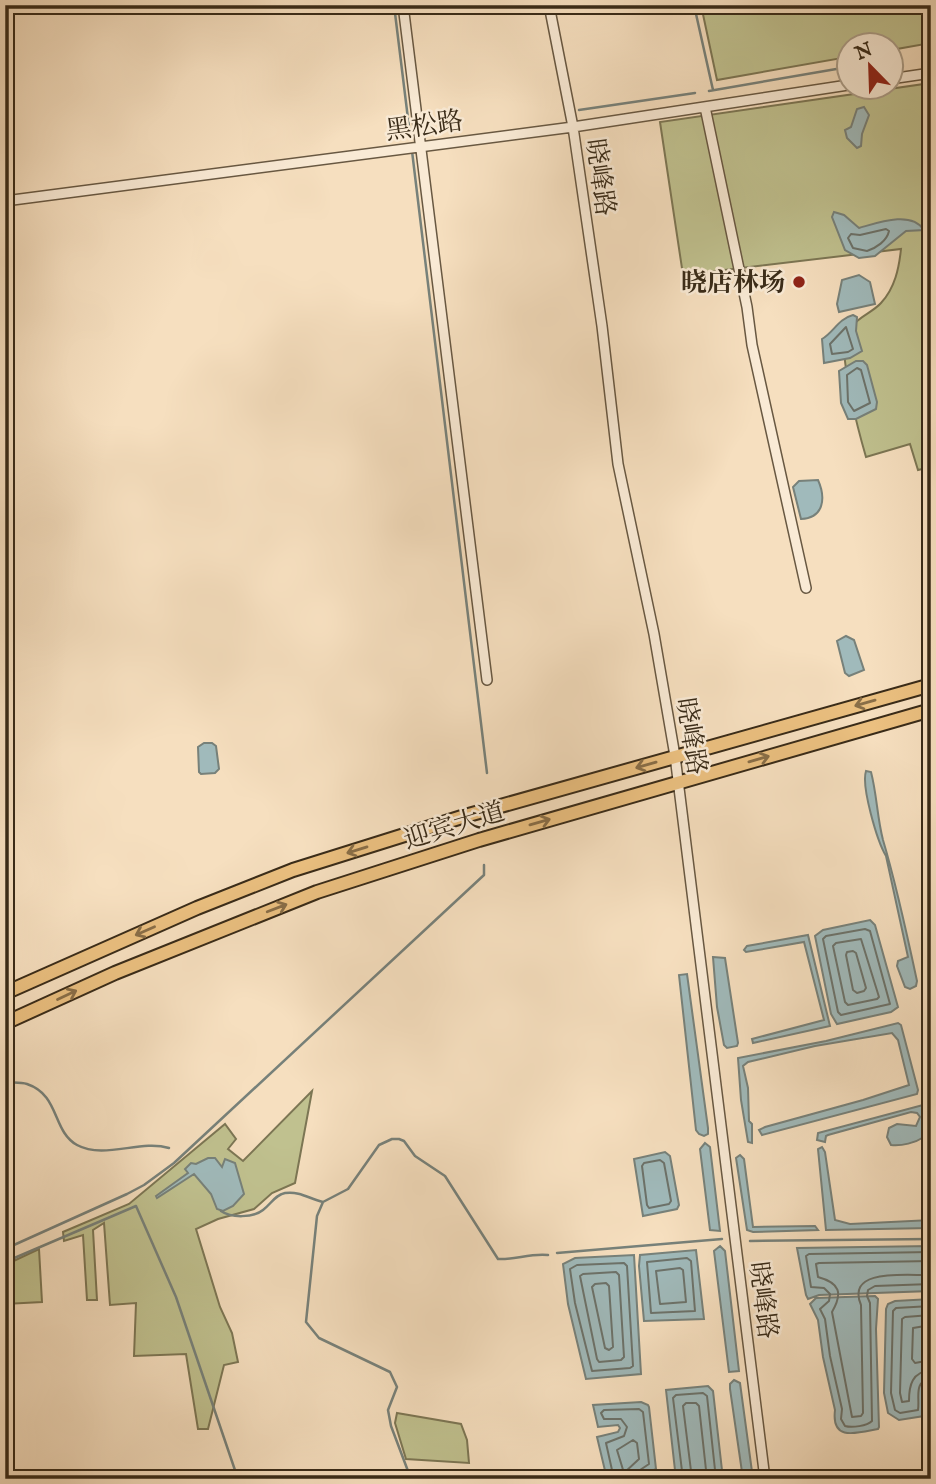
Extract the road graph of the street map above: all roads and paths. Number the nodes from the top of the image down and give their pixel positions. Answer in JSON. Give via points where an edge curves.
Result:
{"nodes":[{"id":1,"x":403,"y":5,"type":"edge"},
{"id":2,"x":549,"y":5,"type":"edge"},
{"id":3,"x":931,"y":73,"type":"edge"},
{"id":4,"x":904,"y":77,"type":"edge"},
{"id":5,"x":834,"y":87,"type":"edge"},
{"id":6,"x":705,"y":107,"type":"junction"},
{"id":7,"x":573,"y":127,"type":"junction"},
{"id":8,"x":421,"y":145,"type":"junction"},
{"id":9,"x":5,"y":201,"type":"edge"},
{"id":10,"x":806,"y":588,"type":"dead end"},
{"id":11,"x":487,"y":680,"type":"dead end"},
{"id":12,"x":931,"y":685,"type":"edge"},
{"id":13,"x":931,"y":710,"type":"edge"},
{"id":14,"x":675,"y":756,"type":"junction"},
{"id":15,"x":678,"y":782,"type":"junction"},
{"id":16,"x":5,"y":993,"type":"edge"},
{"id":17,"x":5,"y":1023,"type":"edge"},
{"id":18,"x":765,"y":1479,"type":"edge"}],
"edges":[{"from":1,"to":8,"type":"street"},
{"from":2,"to":7,"type":"street","name":"晓峰路"},
{"from":3,"to":4,"type":"street"},
{"from":5,"to":6,"type":"street","name":"黑松路"},
{"from":6,"to":7,"type":"street","name":"黑松路"},
{"from":6,"to":10,"type":"street"},
{"from":7,"to":8,"type":"street","name":"黑松路"},
{"from":7,"to":14,"type":"street","name":"晓峰路","via":[[618,464]]},
{"from":8,"to":9,"type":"street","name":"黑松路"},
{"from":8,"to":11,"type":"street"},
{"from":12,"to":14,"type":"highway","name":"迎宾大道","one_way":true},
{"from":15,"to":13,"type":"highway","name":"迎宾大道","one_way":true},
{"from":14,"to":15,"type":"street","name":"晓峰路"},
{"from":14,"to":16,"type":"highway","name":"迎宾大道","one_way":true,"via":[[293,870]]},
{"from":17,"to":15,"type":"highway","name":"迎宾大道","one_way":true,"via":[[126,968],[317,892]]},
{"from":15,"to":18,"type":"street","name":"晓峰路"}]}
